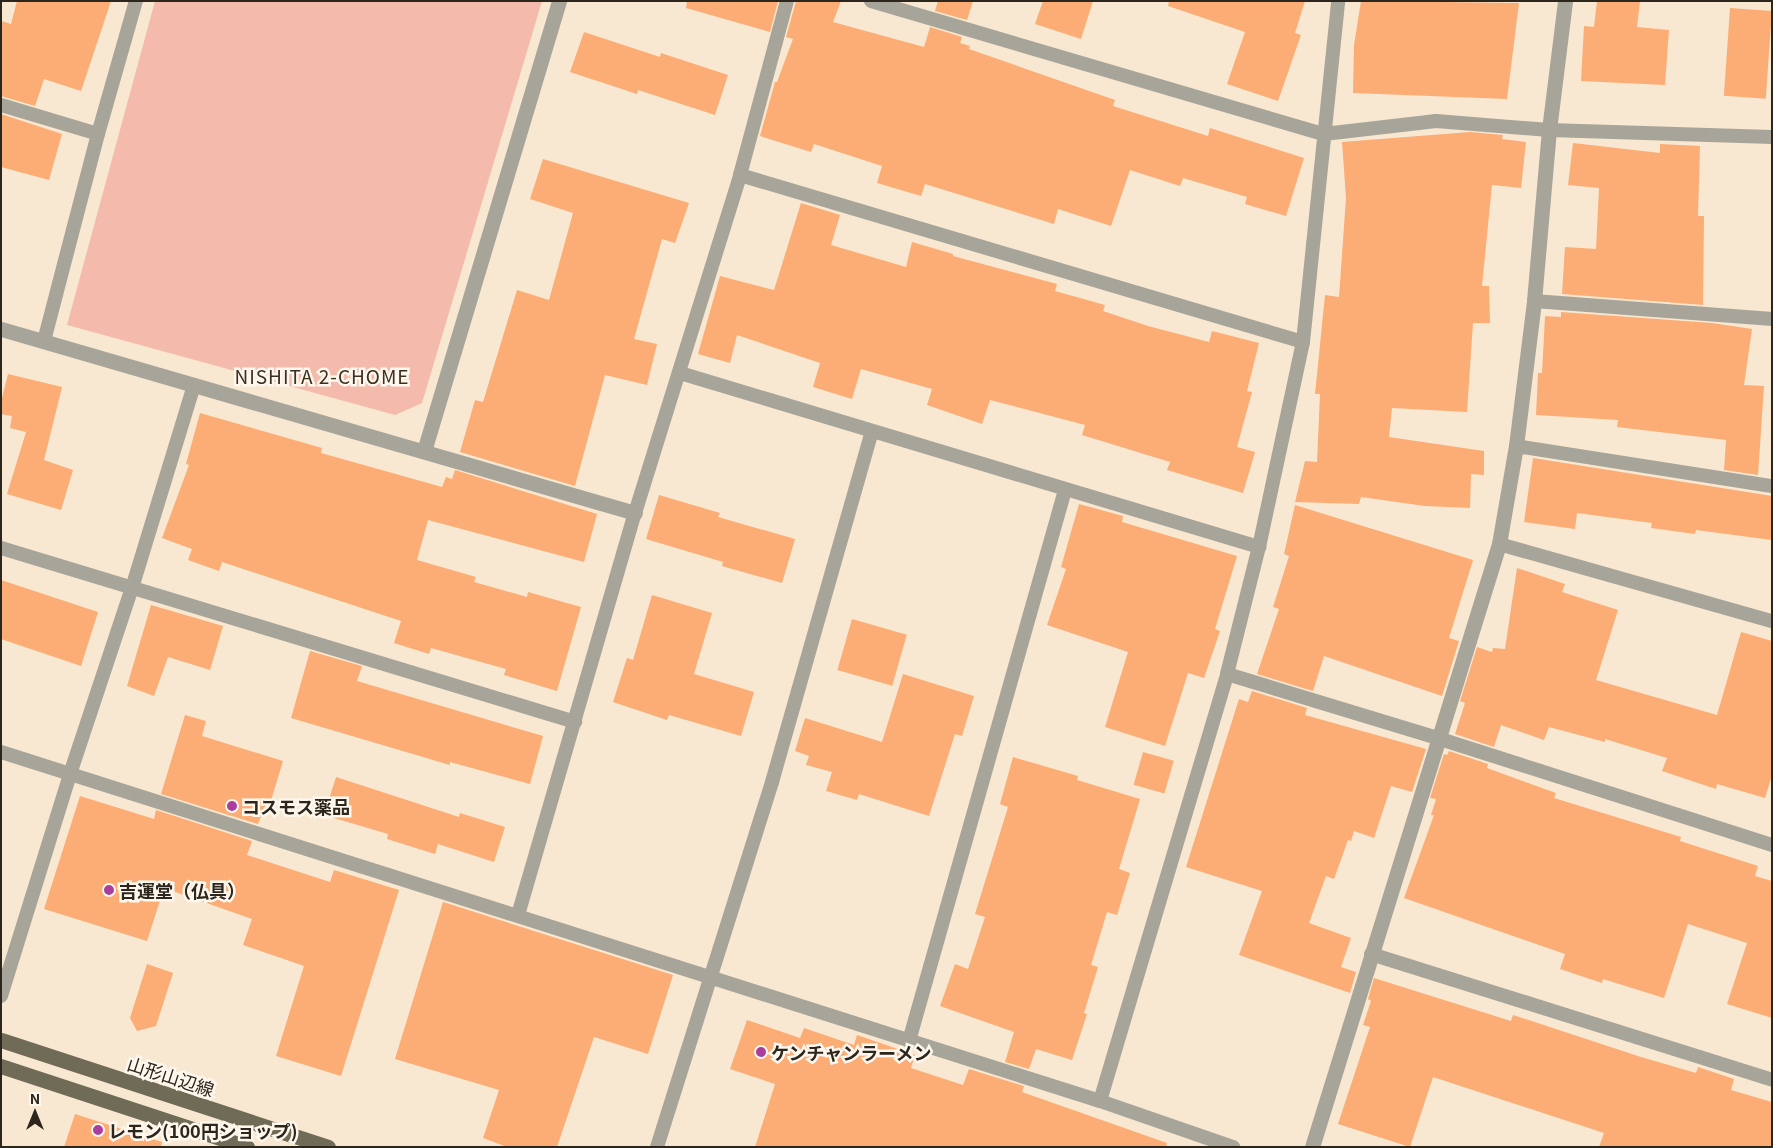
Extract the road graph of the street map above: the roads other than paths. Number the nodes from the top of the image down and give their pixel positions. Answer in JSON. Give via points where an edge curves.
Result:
{"nodes":[{"id":1,"x":136,"y":1,"type":"edge"},
{"id":2,"x":559,"y":1,"type":"edge"},
{"id":3,"x":787,"y":1,"type":"edge"},
{"id":4,"x":871,"y":1,"type":"edge"},
{"id":5,"x":1338,"y":1,"type":"edge"},
{"id":6,"x":1565,"y":1,"type":"edge"},
{"id":7,"x":1,"y":105,"type":"edge"},
{"id":8,"x":1549,"y":130,"type":"junction"},
{"id":9,"x":98,"y":134,"type":"junction"},
{"id":10,"x":1324,"y":134,"type":"junction"},
{"id":11,"x":1772,"y":137,"type":"edge"},
{"id":12,"x":740,"y":175,"type":"junction"},
{"id":13,"x":1534,"y":301,"type":"junction"},
{"id":14,"x":1772,"y":319,"type":"edge"},
{"id":15,"x":1,"y":329,"type":"edge"},
{"id":16,"x":44,"y":341,"type":"junction"},
{"id":17,"x":1303,"y":342,"type":"junction"},
{"id":18,"x":680,"y":373,"type":"junction"},
{"id":19,"x":194,"y":386,"type":"junction"},
{"id":20,"x":872,"y":432,"type":"junction"},
{"id":21,"x":1516,"y":446,"type":"junction"},
{"id":22,"x":424,"y":451,"type":"junction"},
{"id":23,"x":1772,"y":486,"type":"edge"},
{"id":24,"x":1065,"y":490,"type":"junction"},
{"id":25,"x":635,"y":513,"type":"junction"},
{"id":26,"x":1499,"y":544,"type":"junction"},
{"id":27,"x":1259,"y":547,"type":"junction"},
{"id":28,"x":1,"y":548,"type":"edge"},
{"id":29,"x":132,"y":588,"type":"junction"},
{"id":30,"x":1772,"y":621,"type":"edge"},
{"id":31,"x":1227,"y":674,"type":"junction"},
{"id":32,"x":576,"y":722,"type":"junction"},
{"id":33,"x":1438,"y":738,"type":"junction"},
{"id":34,"x":1,"y":752,"type":"edge"},
{"id":35,"x":70,"y":774,"type":"junction"},
{"id":36,"x":1772,"y":845,"type":"edge"},
{"id":37,"x":518,"y":915,"type":"junction"},
{"id":38,"x":1371,"y":954,"type":"junction"},
{"id":39,"x":710,"y":977,"type":"junction"},
{"id":40,"x":1,"y":996,"type":"edge"},
{"id":41,"x":1,"y":1040,"type":"edge"},
{"id":42,"x":909,"y":1041,"type":"junction"},
{"id":43,"x":1,"y":1066,"type":"edge"},
{"id":44,"x":1772,"y":1080,"type":"edge"},
{"id":45,"x":1100,"y":1101,"type":"junction"},
{"id":46,"x":247,"y":1147,"type":"edge"},
{"id":47,"x":328,"y":1147,"type":"edge"},
{"id":48,"x":657,"y":1147,"type":"edge"},
{"id":49,"x":1233,"y":1147,"type":"edge"},
{"id":50,"x":1312,"y":1147,"type":"edge"}],
"edges":[{"from":1,"to":9,"type":"lane"},
{"from":2,"to":22,"type":"street"},
{"from":3,"to":12,"type":"lane"},
{"from":4,"to":10,"type":"lane"},
{"from":5,"to":10,"type":"lane"},
{"from":6,"to":8,"type":"street"},
{"from":7,"to":9,"type":"lane"},
{"from":8,"to":10,"type":"lane","via":[[1436,121]]},
{"from":8,"to":11,"type":"lane"},
{"from":8,"to":13,"type":"street"},
{"from":9,"to":16,"type":"lane"},
{"from":10,"to":17,"type":"lane"},
{"from":12,"to":17,"type":"lane"},
{"from":12,"to":18,"type":"lane"},
{"from":13,"to":14,"type":"lane"},
{"from":13,"to":21,"type":"street"},
{"from":15,"to":16,"type":"street"},
{"from":16,"to":19,"type":"street"},
{"from":17,"to":27,"type":"lane"},
{"from":18,"to":20,"type":"lane"},
{"from":18,"to":25,"type":"lane"},
{"from":19,"to":22,"type":"street"},
{"from":19,"to":29,"type":"lane"},
{"from":20,"to":24,"type":"lane"},
{"from":20,"to":39,"type":"lane","via":[[772,782]]},
{"from":21,"to":23,"type":"lane"},
{"from":21,"to":26,"type":"street"},
{"from":22,"to":25,"type":"street"},
{"from":24,"to":27,"type":"lane"},
{"from":24,"to":42,"type":"lane"},
{"from":25,"to":32,"type":"lane"},
{"from":26,"to":30,"type":"lane"},
{"from":26,"to":33,"type":"street"},
{"from":27,"to":31,"type":"lane"},
{"from":28,"to":29,"type":"lane"},
{"from":29,"to":32,"type":"lane"},
{"from":29,"to":35,"type":"lane"},
{"from":31,"to":33,"type":"lane"},
{"from":31,"to":45,"type":"lane"},
{"from":32,"to":37,"type":"lane"},
{"from":33,"to":36,"type":"lane"},
{"from":33,"to":38,"type":"street"},
{"from":34,"to":35,"type":"lane"},
{"from":35,"to":37,"type":"lane"},
{"from":35,"to":40,"type":"lane"},
{"from":37,"to":39,"type":"lane"},
{"from":38,"to":44,"type":"lane"},
{"from":38,"to":50,"type":"street"},
{"from":39,"to":42,"type":"lane"},
{"from":39,"to":48,"type":"lane"},
{"from":41,"to":47,"type":"main road","name":"山形山辺線"},
{"from":42,"to":45,"type":"lane"},
{"from":43,"to":46,"type":"main road"},
{"from":45,"to":49,"type":"lane"}]}
